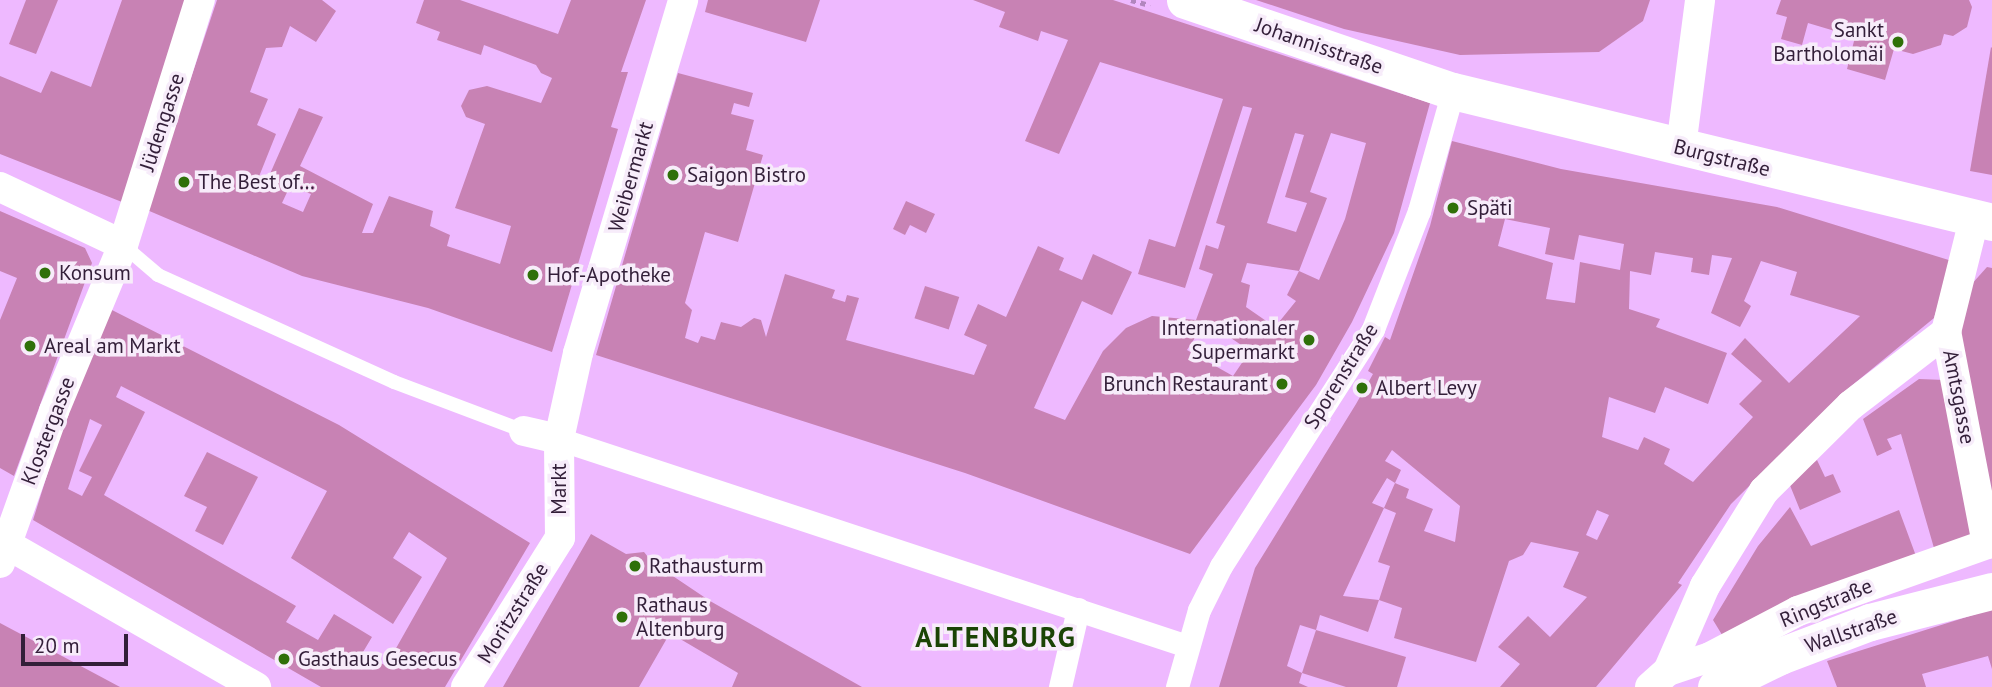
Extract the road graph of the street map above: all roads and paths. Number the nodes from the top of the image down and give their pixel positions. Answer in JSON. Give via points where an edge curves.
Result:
{"nodes":[{"id":1,"x":200,"y":0,"type":"edge"},
{"id":2,"x":683,"y":0,"type":"edge"},
{"id":3,"x":1185,"y":0,"type":"edge"},
{"id":4,"x":1700,"y":0,"type":"edge"},
{"id":5,"x":1226,"y":7,"type":"edge"},
{"id":6,"x":1453,"y":91,"type":"junction"},
{"id":7,"x":1681,"y":147,"type":"junction"},
{"id":8,"x":0,"y":187,"type":"edge"},
{"id":9,"x":1983,"y":221,"type":"edge"},
{"id":10,"x":123,"y":245,"type":"junction"},
{"id":11,"x":1946,"y":332,"type":"junction"},
{"id":12,"x":578,"y":354,"type":"joint"},
{"id":13,"x":524,"y":431,"type":"joint"},
{"id":14,"x":559,"y":439,"type":"junction"},
{"id":15,"x":11,"y":496,"type":"edge"},
{"id":16,"x":559,"y":538,"type":"joint"},
{"id":17,"x":1987,"y":544,"type":"joint"},
{"id":18,"x":4,"y":554,"type":"edge"},
{"id":19,"x":1992,"y":591,"type":"edge"},
{"id":20,"x":1078,"y":609,"type":"junction"},
{"id":21,"x":1188,"y":646,"type":"junction"},
{"id":22,"x":1659,"y":679,"type":"edge"},
{"id":23,"x":469,"y":682,"type":"edge"},
{"id":24,"x":256,"y":687,"type":"edge"},
{"id":25,"x":1060,"y":687,"type":"edge"},
{"id":26,"x":1177,"y":687,"type":"edge"},
{"id":27,"x":1716,"y":687,"type":"edge"}],
"edges":[{"from":1,"to":10,"type":"street","name":"Jüdengasse"},
{"from":2,"to":12,"type":"street","name":"Weibermarkt"},
{"from":3,"to":5,"type":"street","name":"Johannisstraße"},
{"from":4,"to":7,"type":"street"},
{"from":5,"to":6,"type":"street","name":"Johannisstraße"},
{"from":6,"to":7,"type":"street","name":"Burgstraße"},
{"from":6,"to":21,"type":"street","name":"Sporenstraße","via":[[1419,211],[1373,329],[1221,566]]},
{"from":7,"to":9,"type":"street","name":"Burgstraße"},
{"from":8,"to":10,"type":"street"},
{"from":9,"to":11,"type":"street"},
{"from":10,"to":13,"type":"lane","via":[[158,275],[394,382]]},
{"from":10,"to":15,"type":"street","name":"Klostergasse"},
{"from":11,"to":17,"type":"street","name":"Amtsgasse"},
{"from":11,"to":22,"type":"street","via":[[1851,405],[1764,491],[1705,586]]},
{"from":12,"to":14,"type":"street","name":"Markt"},
{"from":13,"to":14,"type":"street","name":"Markt"},
{"from":14,"to":16,"type":"street","name":"Markt"},
{"from":14,"to":20,"type":"street","via":[[624,464],[787,511]]},
{"from":15,"to":18,"type":"street","name":"Klostergasse"},
{"from":16,"to":23,"type":"street","name":"Moritzstraße"},
{"from":17,"to":22,"type":"street","name":"Ringstraße","via":[[1798,611]]},
{"from":18,"to":24,"type":"street"},
{"from":19,"to":27,"type":"street","name":"Wallstraße","via":[[1870,622],[1780,656]]},
{"from":20,"to":21,"type":"street"},
{"from":20,"to":25,"type":"street"},
{"from":21,"to":26,"type":"street","name":"Sporenstraße"}]}
